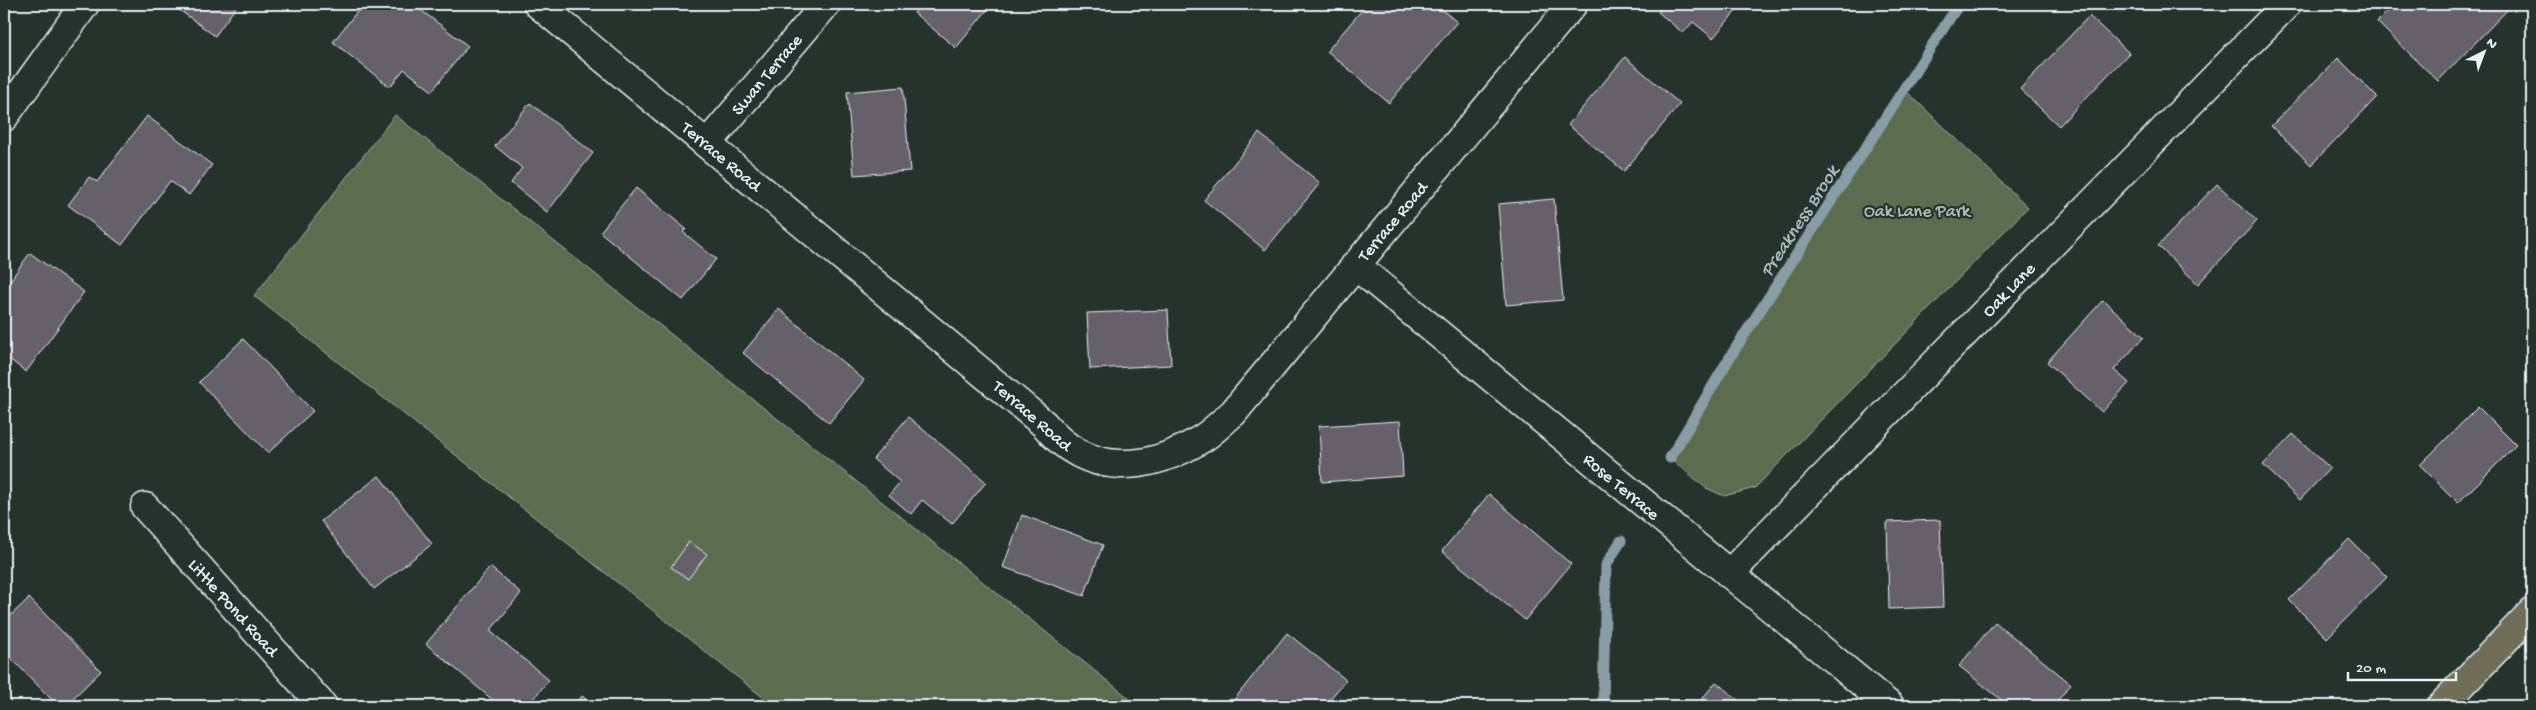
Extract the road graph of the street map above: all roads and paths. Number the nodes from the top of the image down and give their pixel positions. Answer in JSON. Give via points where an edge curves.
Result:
{"nodes":[{"id":1,"x":85,"y":4,"type":"edge"},
{"id":2,"x":538,"y":4,"type":"edge"},
{"id":3,"x":826,"y":4,"type":"edge"},
{"id":4,"x":1573,"y":4,"type":"edge"},
{"id":5,"x":2287,"y":4,"type":"edge"},
{"id":6,"x":4,"y":117,"type":"edge"},
{"id":7,"x":707,"y":144,"type":"junction"},
{"id":8,"x":1355,"y":265,"type":"junction"},
{"id":9,"x":145,"y":507,"type":"dead end"},
{"id":10,"x":1729,"y":574,"type":"junction"},
{"id":11,"x":2532,"y":612,"type":"edge"},
{"id":12,"x":323,"y":706,"type":"edge"},
{"id":13,"x":1890,"y":706,"type":"edge"},
{"id":14,"x":2441,"y":706,"type":"edge"}],
"edges":[{"from":1,"to":6,"type":"street"},
{"from":2,"to":7,"type":"street","name":"Terrace Road"},
{"from":3,"to":7,"type":"street","name":"Swan Terrace"},
{"from":4,"to":8,"type":"street","name":"Terrace Road"},
{"from":5,"to":10,"type":"street","name":"Oak Lane"},
{"from":7,"to":8,"type":"street","name":"Terrace Road","via":[[1044,424],[1056,438],[1079,455],[1108,464],[1140,463],[1173,454],[1205,437],[1233,413]]},
{"from":8,"to":10,"type":"street","name":"Rose Terrace"},
{"from":9,"to":12,"type":"street","name":"Little Pond Road"},
{"from":10,"to":13,"type":"street","name":"Rose Terrace"},
{"from":11,"to":14,"type":"main road"}]}
